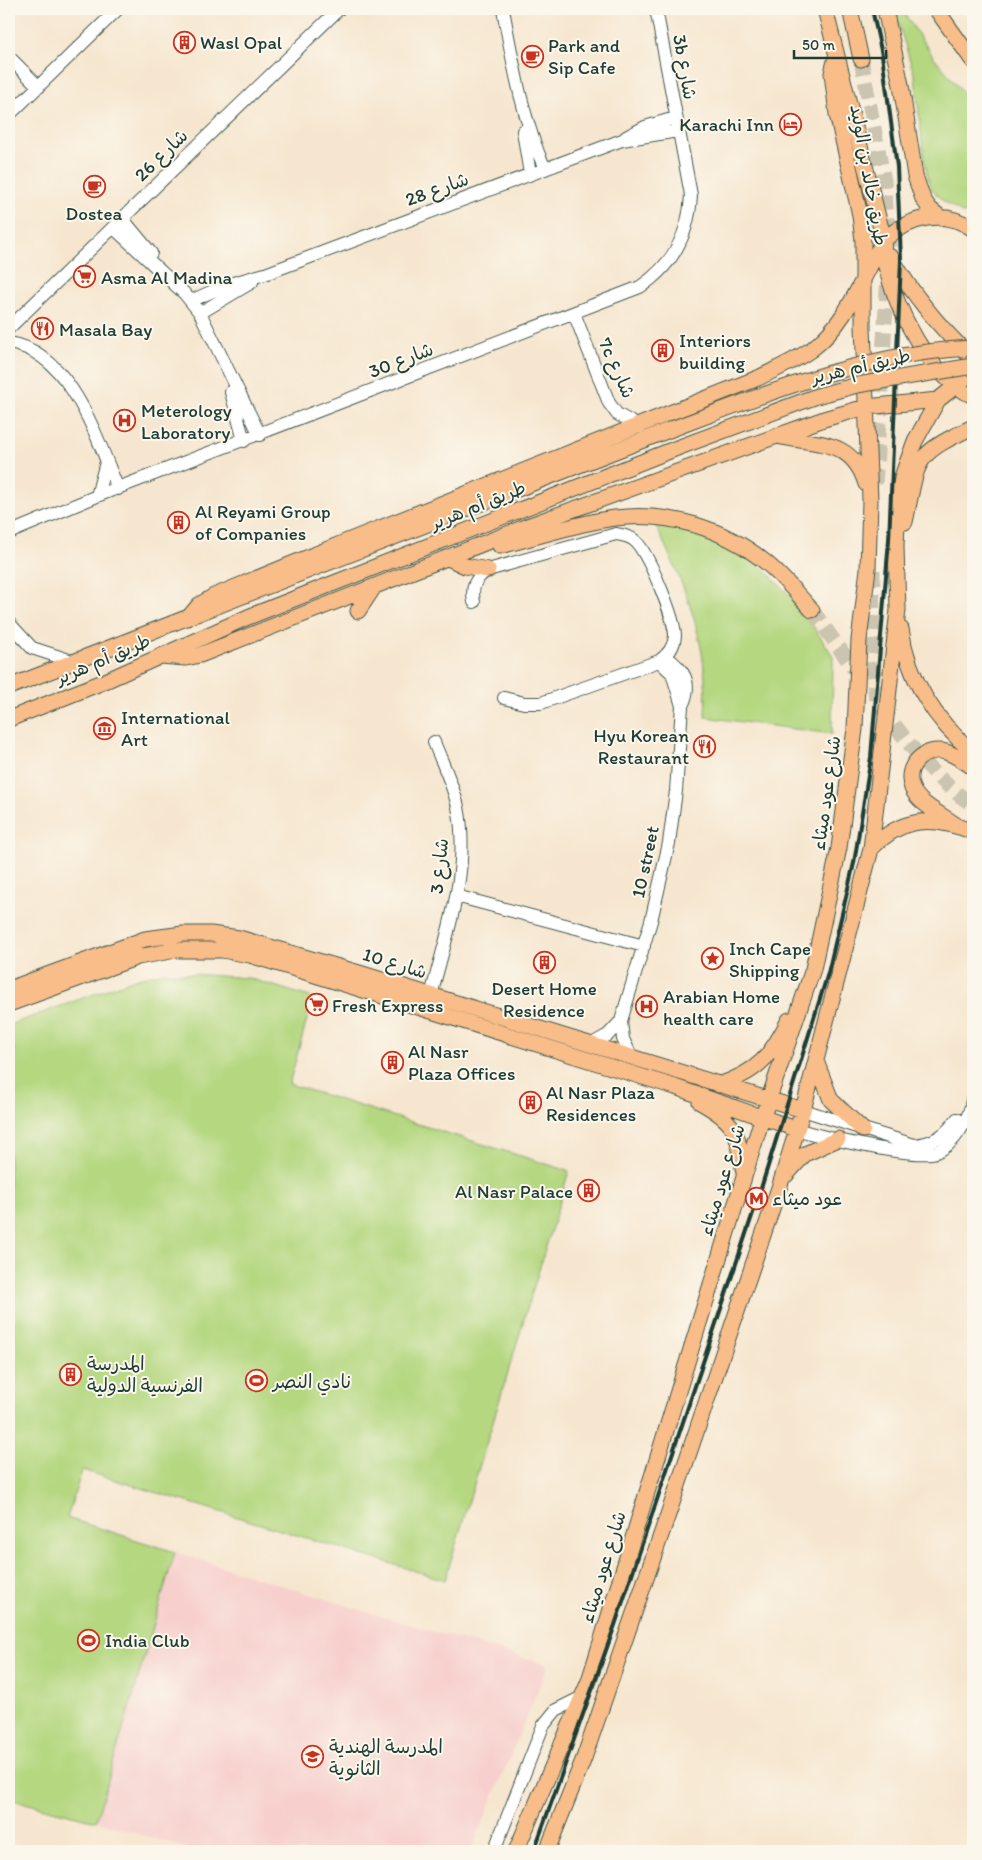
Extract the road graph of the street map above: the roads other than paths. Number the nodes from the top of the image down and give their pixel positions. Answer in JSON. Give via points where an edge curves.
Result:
{"nodes":[{"id":1,"x":118,"y":9,"type":"edge"},
{"id":2,"x":339,"y":9,"type":"edge"},
{"id":3,"x":503,"y":9,"type":"edge"},
{"id":4,"x":656,"y":9,"type":"edge"},
{"id":5,"x":825,"y":9,"type":"edge"},
{"id":6,"x":850,"y":9,"type":"edge"},
{"id":7,"x":884,"y":9,"type":"edge"},
{"id":8,"x":936,"y":9,"type":"edge"},
{"id":9,"x":9,"y":57,"type":"edge"},
{"id":10,"x":836,"y":57,"type":"junction"},
{"id":11,"x":861,"y":58,"type":"tunnel mouth"},
{"id":12,"x":973,"y":61,"type":"edge"},
{"id":13,"x":38,"y":86,"type":"junction"},
{"id":14,"x":519,"y":94,"type":"junction"},
{"id":15,"x":9,"y":115,"type":"edge"},
{"id":16,"x":675,"y":118,"type":"junction"},
{"id":17,"x":678,"y":131,"type":"junction"},
{"id":18,"x":622,"y":140,"type":"junction"},
{"id":19,"x":545,"y":169,"type":"junction"},
{"id":20,"x":530,"y":174,"type":"junction"},
{"id":21,"x":940,"y":217,"type":"junction"},
{"id":22,"x":118,"y":223,"type":"junction"},
{"id":23,"x":970,"y":225,"type":"edge"},
{"id":24,"x":884,"y":244,"type":"junction"},
{"id":25,"x":265,"y":274,"type":"junction"},
{"id":26,"x":863,"y":280,"type":"junction"},
{"id":27,"x":191,"y":301,"type":"junction"},
{"id":28,"x":200,"y":313,"type":"junction"},
{"id":29,"x":574,"y":313,"type":"junction"},
{"id":30,"x":9,"y":328,"type":"edge"},
{"id":31,"x":9,"y":343,"type":"edge"},
{"id":32,"x":973,"y":348,"type":"edge"},
{"id":33,"x":973,"y":359,"type":"edge"},
{"id":34,"x":973,"y":366,"type":"edge"},
{"id":35,"x":228,"y":372,"type":"junction"},
{"id":36,"x":973,"y":372,"type":"edge"},
{"id":37,"x":956,"y":386,"type":"junction"},
{"id":38,"x":973,"y":396,"type":"edge"},
{"id":39,"x":938,"y":400,"type":"junction"},
{"id":40,"x":866,"y":407,"type":"junction"},
{"id":41,"x":640,"y":427,"type":"junction"},
{"id":42,"x":973,"y":427,"type":"edge"},
{"id":43,"x":260,"y":435,"type":"junction"},
{"id":44,"x":776,"y":436,"type":"junction"},
{"id":45,"x":244,"y":441,"type":"junction"},
{"id":46,"x":106,"y":462,"type":"junction"},
{"id":47,"x":118,"y":489,"type":"junction"},
{"id":48,"x":96,"y":496,"type":"junction"},
{"id":49,"x":870,"y":500,"type":"junction"},
{"id":50,"x":11,"y":532,"type":"dead end"},
{"id":51,"x":896,"y":546,"type":"junction"},
{"id":52,"x":477,"y":547,"type":"junction"},
{"id":53,"x":448,"y":558,"type":"junction"},
{"id":54,"x":488,"y":570,"type":"junction"},
{"id":55,"x":374,"y":587,"type":"junction"},
{"id":56,"x":474,"y":602,"type":"dead end"},
{"id":57,"x":812,"y":610,"type":"tunnel mouth"},
{"id":58,"x":898,"y":610,"type":"junction"},
{"id":59,"x":358,"y":611,"type":"dead end"},
{"id":60,"x":188,"y":618,"type":"junction"},
{"id":61,"x":9,"y":623,"type":"edge"},
{"id":62,"x":160,"y":656,"type":"junction"},
{"id":63,"x":662,"y":658,"type":"junction"},
{"id":64,"x":75,"y":662,"type":"junction"},
{"id":65,"x":9,"y":687,"type":"edge"},
{"id":66,"x":504,"y":698,"type":"dead end"},
{"id":67,"x":9,"y":719,"type":"edge"},
{"id":68,"x":434,"y":742,"type":"dead end"},
{"id":69,"x":973,"y":752,"type":"edge"},
{"id":70,"x":973,"y":767,"type":"edge"},
{"id":71,"x":956,"y":825,"type":"junction"},
{"id":72,"x":973,"y":832,"type":"edge"},
{"id":73,"x":871,"y":849,"type":"junction"},
{"id":74,"x":456,"y":896,"type":"junction"},
{"id":75,"x":644,"y":946,"type":"junction"},
{"id":76,"x":813,"y":969,"type":"junction"},
{"id":77,"x":9,"y":989,"type":"edge"},
{"id":78,"x":432,"y":996,"type":"junction"},
{"id":79,"x":9,"y":1004,"type":"edge"},
{"id":80,"x":621,"y":1021,"type":"junction"},
{"id":81,"x":590,"y":1045,"type":"junction"},
{"id":82,"x":632,"y":1058,"type":"junction"},
{"id":83,"x":816,"y":1061,"type":"junction"},
{"id":84,"x":719,"y":1085,"type":"junction"},
{"id":85,"x":675,"y":1087,"type":"junction"},
{"id":86,"x":973,"y":1099,"type":"edge"},
{"id":87,"x":768,"y":1100,"type":"junction"},
{"id":88,"x":802,"y":1110,"type":"junction"},
{"id":89,"x":763,"y":1116,"type":"junction"},
{"id":90,"x":796,"y":1128,"type":"junction"},
{"id":91,"x":862,"y":1130,"type":"junction"},
{"id":92,"x":838,"y":1139,"type":"junction"},
{"id":93,"x":744,"y":1175,"type":"junction"},
{"id":94,"x":780,"y":1185,"type":"junction"},
{"id":95,"x":582,"y":1697,"type":"junction"},
{"id":96,"x":494,"y":1851,"type":"edge"},
{"id":97,"x":516,"y":1851,"type":"edge"},
{"id":98,"x":547,"y":1851,"type":"edge"}],
"edges":[{"from":1,"to":13,"type":"street"},
{"from":2,"to":22,"type":"street","name":"شارع 26"},
{"from":3,"to":14,"type":"street"},
{"from":4,"to":16,"type":"street","name":"3b شارع"},
{"from":5,"to":10,"type":"main road","name":"طريق خالد بن الوليد"},
{"from":6,"to":11,"type":"main road"},
{"from":7,"to":21,"type":"main road","via":[[906,111],[915,176],[923,199]]},
{"from":8,"to":12,"type":"main road"},
{"from":9,"to":13,"type":"street"},
{"from":10,"to":24,"type":"main road"},
{"from":10,"to":26,"type":"main road","name":"طريق خالد بن الوليد","via":[[833,82],[860,215]]},
{"from":13,"to":15,"type":"street"},
{"from":14,"to":19,"type":"street"},
{"from":14,"to":20,"type":"street"},
{"from":16,"to":17,"type":"street","name":"3b شارع"},
{"from":16,"to":18,"type":"street","name":"شارع 28","via":[[645,127]]},
{"from":17,"to":18,"type":"street","name":"شارع 28"},
{"from":17,"to":29,"type":"street","name":"شارع 30","via":[[691,196],[687,227],[678,249],[664,268],[640,287]]},
{"from":18,"to":19,"type":"street","name":"شارع 28"},
{"from":19,"to":20,"type":"street","name":"شارع 28"},
{"from":20,"to":25,"type":"street","name":"شارع 28"},
{"from":21,"to":23,"type":"main road"},
{"from":21,"to":24,"type":"main road","via":[[903,225]]},
{"from":22,"to":27,"type":"street"},
{"from":22,"to":30,"type":"street","name":"شارع 26"},
{"from":24,"to":26,"type":"main road"},
{"from":24,"to":33,"type":"main road","via":[[917,298]]},
{"from":24,"to":37,"type":"main road","via":[[886,266],[915,337]]},
{"from":25,"to":27,"type":"street","name":"شارع 28","via":[[226,285]]},
{"from":25,"to":28,"type":"street","name":"شارع 28"},
{"from":26,"to":40,"type":"main road","name":"طريق خالد بن الوليد"},
{"from":26,"to":41,"type":"main road","via":[[844,315],[813,348],[758,378]]},
{"from":27,"to":28,"type":"street"},
{"from":28,"to":35,"type":"street"},
{"from":29,"to":41,"type":"street","name":"7c شارع","via":[[610,403],[617,414]]},
{"from":29,"to":43,"type":"street","name":"شارع 30"},
{"from":31,"to":46,"type":"street","via":[[30,348],[52,366],[82,406]]},
{"from":32,"to":60,"type":"main road","name":"طريق أم هرير","bridge":true,"via":[[924,352],[841,369],[769,392]]},
{"from":34,"to":62,"type":"main road","name":"طريق أم هرير","bridge":true,"via":[[857,384],[817,396],[257,614]]},
{"from":35,"to":43,"type":"street"},
{"from":35,"to":45,"type":"street"},
{"from":36,"to":37,"type":"main road"},
{"from":37,"to":38,"type":"main road"},
{"from":37,"to":39,"type":"main road"},
{"from":39,"to":40,"type":"main road"},
{"from":39,"to":51,"type":"main road","via":[[915,441],[903,474],[898,498]]},
{"from":40,"to":44,"type":"main road"},
{"from":40,"to":49,"type":"main road","name":"طريق خالد بن الوليد"},
{"from":41,"to":60,"type":"main road","via":[[214,596],[199,605]]},
{"from":42,"to":51,"type":"main road","via":[[934,447],[917,468],[905,525]]},
{"from":43,"to":45,"type":"street","name":"شارع 30"},
{"from":44,"to":49,"type":"main road","via":[[847,452],[862,471]]},
{"from":44,"to":52,"type":"main road"},
{"from":45,"to":47,"type":"street","name":"شارع 30"},
{"from":46,"to":47,"type":"street"},
{"from":46,"to":48,"type":"street"},
{"from":47,"to":48,"type":"street","name":"شارع 30"},
{"from":48,"to":50,"type":"street","name":"شارع 30"},
{"from":49,"to":76,"type":"main road","name":"شارع عود ميثاء","via":[[868,569],[847,798]]},
{"from":51,"to":58,"type":"main road"},
{"from":52,"to":53,"type":"main road"},
{"from":52,"to":57,"type":"main road","via":[[499,546],[616,518],[647,516],[678,520],[738,543],[764,561]]},
{"from":53,"to":54,"type":"main road","via":[[465,566]]},
{"from":53,"to":55,"type":"main road"},
{"from":54,"to":56,"type":"street","via":[[474,583]]},
{"from":54,"to":63,"type":"street","via":[[606,536],[626,536],[642,547],[672,621],[675,637],[669,652]]},
{"from":55,"to":59,"type":"main road"},
{"from":55,"to":62,"type":"main road","via":[[200,655],[186,658]]},
{"from":58,"to":69,"type":"main road","via":[[907,655],[920,688],[933,712]]},
{"from":58,"to":73,"type":"main road"},
{"from":60,"to":64,"type":"main road","name":"طريق أم هرير"},
{"from":61,"to":64,"type":"street","via":[[32,648]]},
{"from":62,"to":67,"type":"main road","name":"طريق أم هرير"},
{"from":63,"to":66,"type":"street","via":[[541,703]]},
{"from":63,"to":75,"type":"street","name":"10 street","via":[[682,669],[688,679],[682,706],[673,816],[664,869]]},
{"from":64,"to":65,"type":"main road","name":"طريق أم هرير"},
{"from":68,"to":74,"type":"street","name":"شارع 3","via":[[453,790],[460,822],[463,855]]},
{"from":70,"to":71,"type":"main road","via":[[946,752],[936,751],[926,753],[912,767],[910,778],[918,797]]},
{"from":71,"to":72,"type":"main road"},
{"from":71,"to":73,"type":"main road","via":[[938,821],[900,827]]},
{"from":73,"to":83,"type":"main road"},
{"from":74,"to":75,"type":"street"},
{"from":74,"to":78,"type":"street","name":"شارع 3"},
{"from":75,"to":80,"type":"street","name":"10 street"},
{"from":76,"to":84,"type":"main road","via":[[785,1028],[764,1061],[748,1074]]},
{"from":76,"to":87,"type":"main road","name":"شارع عود ميثاء"},
{"from":77,"to":78,"type":"main road","name":"شارع 10","via":[[131,943],[183,934],[211,934],[273,947]]},
{"from":78,"to":81,"type":"main road","name":"شارع 10"},
{"from":79,"to":85,"type":"main road","name":"شارع 10","via":[[138,957],[176,950],[222,950],[250,955]]},
{"from":80,"to":81,"type":"street","via":[[608,1035]]},
{"from":80,"to":82,"type":"street","via":[[623,1039]]},
{"from":81,"to":82,"type":"main road","name":"شارع 10"},
{"from":82,"to":84,"type":"main road","name":"شارع 10"},
{"from":83,"to":88,"type":"main road"},
{"from":83,"to":91,"type":"main road","via":[[831,1100]]},
{"from":84,"to":87,"type":"main road","name":"شارع 10"},
{"from":85,"to":89,"type":"main road","name":"شارع 10"},
{"from":85,"to":93,"type":"main road","via":[[725,1117],[738,1138]]},
{"from":86,"to":91,"type":"street","via":[[948,1132],[924,1144],[904,1144]]},
{"from":86,"to":92,"type":"street","via":[[956,1135],[938,1151],[915,1154]]},
{"from":87,"to":88,"type":"main road","name":"شارع 10"},
{"from":87,"to":89,"type":"main road","name":"شارع عود ميثاء"},
{"from":88,"to":90,"type":"main road"},
{"from":88,"to":91,"type":"street"},
{"from":89,"to":90,"type":"main road","name":"شارع 10"},
{"from":89,"to":93,"type":"main road","name":"شارع عود ميثاء"},
{"from":90,"to":92,"type":"street"},
{"from":90,"to":94,"type":"main road"},
{"from":92,"to":94,"type":"main road","via":[[805,1154]]},
{"from":93,"to":95,"type":"main road","name":"شارع عود ميثاء"},
{"from":94,"to":98,"type":"main road","via":[[588,1749]]},
{"from":95,"to":96,"type":"street","via":[[556,1710],[546,1720]]},
{"from":95,"to":97,"type":"main road","name":"شارع عود ميثاء"}]}
